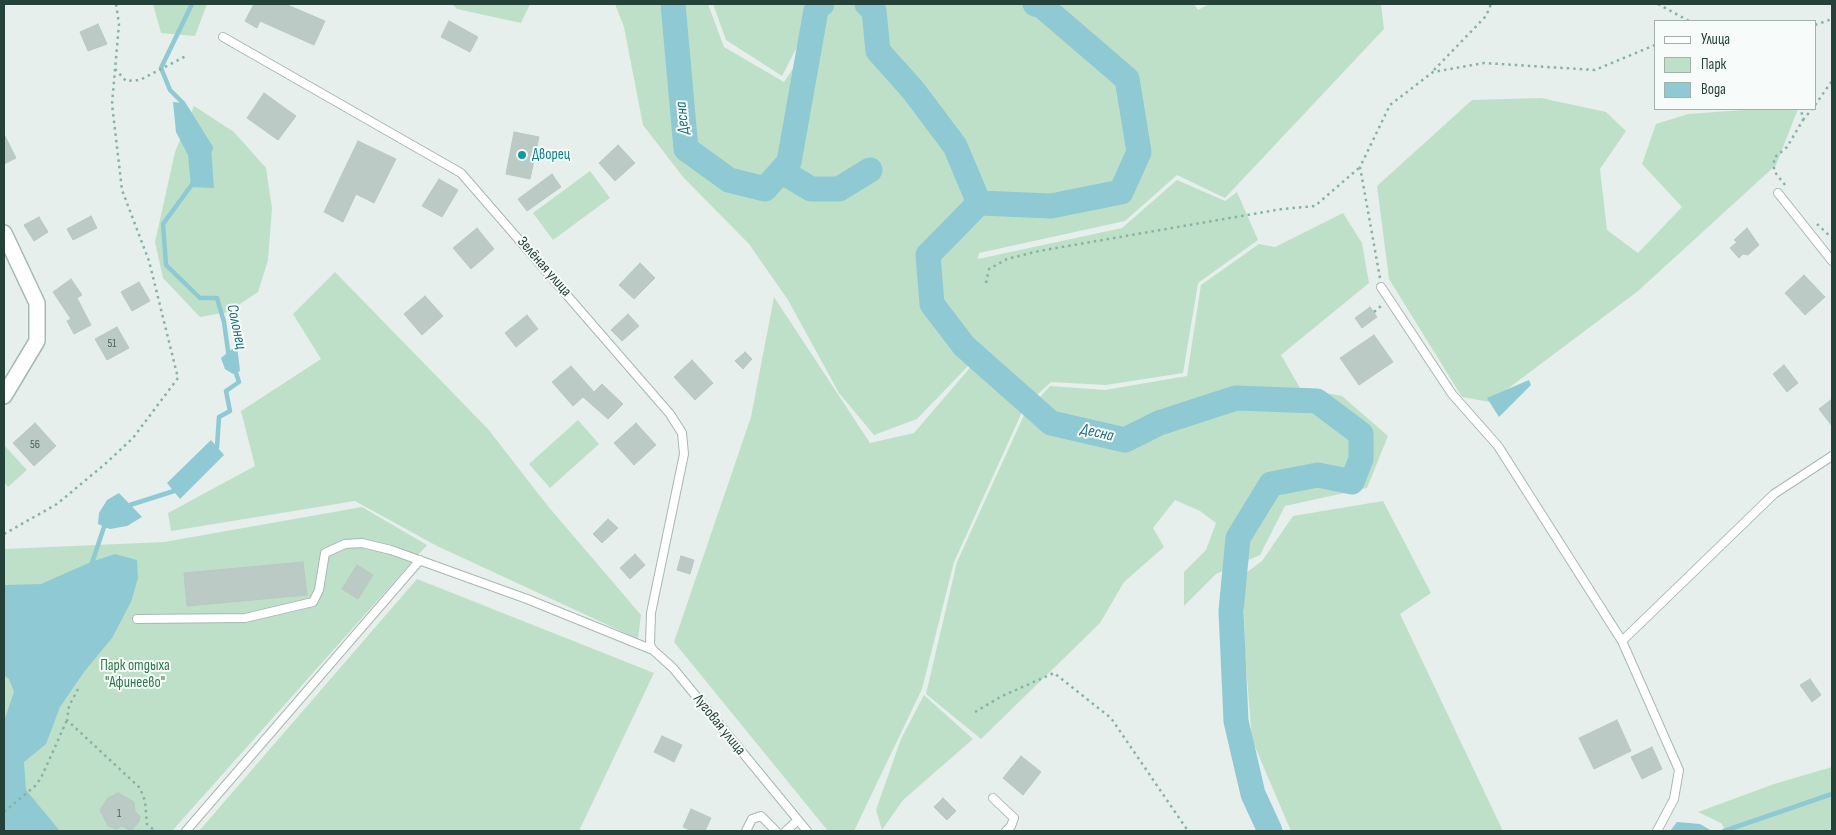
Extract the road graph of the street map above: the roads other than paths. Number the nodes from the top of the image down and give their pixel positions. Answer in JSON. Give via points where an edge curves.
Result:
{"nodes":[{"id":1,"x":223,"y":37,"type":"dead end"},
{"id":2,"x":1778,"y":193,"type":"dead end"},
{"id":3,"x":4,"y":233,"type":"edge"},
{"id":4,"x":1832,"y":261,"type":"edge"},
{"id":5,"x":1381,"y":287,"type":"road end"},
{"id":6,"x":4,"y":396,"type":"edge"},
{"id":7,"x":1832,"y":456,"type":"edge"},
{"id":8,"x":420,"y":560,"type":"junction"},
{"id":9,"x":137,"y":619,"type":"dead end"},
{"id":10,"x":1622,"y":641,"type":"junction"},
{"id":11,"x":653,"y":650,"type":"junction"},
{"id":12,"x":993,"y":798,"type":"dead end"},
{"id":13,"x":798,"y":820,"type":"junction"},
{"id":14,"x":186,"y":831,"type":"edge"},
{"id":15,"x":746,"y":831,"type":"edge"},
{"id":16,"x":776,"y":831,"type":"edge"},
{"id":17,"x":786,"y":831,"type":"edge"},
{"id":18,"x":807,"y":831,"type":"edge"},
{"id":19,"x":1006,"y":831,"type":"edge"},
{"id":20,"x":1657,"y":831,"type":"edge"}],
"edges":[{"from":1,"to":11,"type":"lane","name":"Зелёная улица","via":[[461,173],[670,414],[682,433],[684,454],[651,613],[650,644]]},
{"from":2,"to":4,"type":"lane"},
{"from":3,"to":6,"type":"street","via":[[36,304],[37,341]]},
{"from":5,"to":10,"type":"lane","via":[[1452,394],[1498,446]]},
{"from":7,"to":10,"type":"lane","via":[[1774,494]]},
{"from":8,"to":9,"type":"lane","via":[[369,545],[345,544],[325,553],[319,590],[313,602],[245,618]]},
{"from":8,"to":11,"type":"lane"},
{"from":8,"to":14,"type":"lane"},
{"from":10,"to":20,"type":"lane","via":[[1680,770],[1674,799]]},
{"from":11,"to":13,"type":"lane","name":"Луговая улица","via":[[673,668]]},
{"from":12,"to":19,"type":"lane","via":[[1014,818]]},
{"from":13,"to":17,"type":"lane"},
{"from":13,"to":18,"type":"lane","name":"Луговая улица"},
{"from":15,"to":16,"type":"lane","via":[[752,818],[761,816]]}]}
